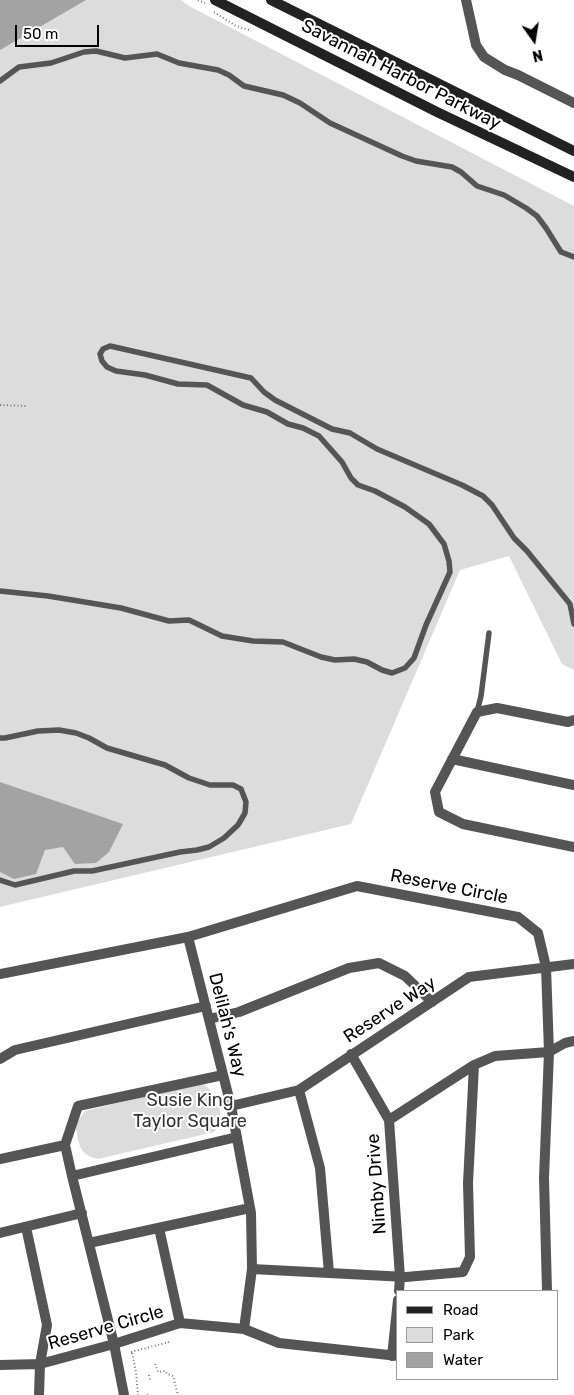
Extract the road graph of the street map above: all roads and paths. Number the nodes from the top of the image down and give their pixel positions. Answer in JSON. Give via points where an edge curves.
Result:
{"nodes":[{"id":1,"x":215,"y":0,"type":"edge"},
{"id":2,"x":271,"y":0,"type":"edge"},
{"id":3,"x":466,"y":0,"type":"edge"},
{"id":4,"x":0,"y":81,"type":"edge"},
{"id":5,"x":574,"y":104,"type":"edge"},
{"id":6,"x":574,"y":151,"type":"edge"},
{"id":7,"x":574,"y":177,"type":"edge"},
{"id":8,"x":574,"y":258,"type":"edge"},
{"id":9,"x":0,"y":406,"type":"edge"},
{"id":10,"x":26,"y":406,"type":"dead end"},
{"id":11,"x":0,"y":591,"type":"edge"},
{"id":12,"x":574,"y":624,"type":"edge"},
{"id":13,"x":489,"y":633,"type":"dead end"},
{"id":14,"x":476,"y":712,"type":"junction"},
{"id":15,"x":574,"y":720,"type":"edge"},
{"id":16,"x":0,"y":738,"type":"edge"},
{"id":17,"x":452,"y":759,"type":"junction"},
{"id":18,"x":574,"y":785,"type":"edge"},
{"id":19,"x":574,"y":847,"type":"edge"},
{"id":20,"x":0,"y":880,"type":"edge"},
{"id":21,"x":188,"y":937,"type":"junction"},
{"id":22,"x":574,"y":964,"type":"edge"},
{"id":23,"x":546,"y":967,"type":"junction"},
{"id":24,"x":0,"y":974,"type":"edge"},
{"id":25,"x":432,"y":1002,"type":"junction"},
{"id":26,"x":206,"y":1006,"type":"junction"},
{"id":27,"x":209,"y":1019,"type":"junction"},
{"id":28,"x":574,"y":1041,"type":"edge"},
{"id":29,"x":549,"y":1052,"type":"junction"},
{"id":30,"x":351,"y":1054,"type":"junction"},
{"id":31,"x":0,"y":1059,"type":"edge"},
{"id":32,"x":474,"y":1066,"type":"junction"},
{"id":33,"x":223,"y":1075,"type":"junction"},
{"id":34,"x":299,"y":1090,"type":"junction"},
{"id":35,"x":231,"y":1106,"type":"junction"},
{"id":36,"x":390,"y":1120,"type":"junction"},
{"id":37,"x":237,"y":1137,"type":"junction"},
{"id":38,"x":65,"y":1145,"type":"junction"},
{"id":39,"x":0,"y":1158,"type":"edge"},
{"id":40,"x":72,"y":1176,"type":"junction"},
{"id":41,"x":250,"y":1208,"type":"junction"},
{"id":42,"x":82,"y":1213,"type":"junction"},
{"id":43,"x":26,"y":1227,"type":"junction"},
{"id":44,"x":159,"y":1228,"type":"junction"},
{"id":45,"x":0,"y":1233,"type":"edge"},
{"id":46,"x":89,"y":1243,"type":"junction"},
{"id":47,"x":252,"y":1269,"type":"junction"},
{"id":48,"x":329,"y":1273,"type":"junction"},
{"id":49,"x":400,"y":1277,"type":"junction"},
{"id":50,"x":399,"y":1290,"type":"edge"},
{"id":51,"x":547,"y":1290,"type":"edge"},
{"id":52,"x":180,"y":1324,"type":"junction"},
{"id":53,"x":244,"y":1329,"type":"junction"},
{"id":54,"x":396,"y":1337,"type":"edge"},
{"id":55,"x":169,"y":1342,"type":"dead end"},
{"id":56,"x":114,"y":1344,"type":"junction"},
{"id":57,"x":395,"y":1356,"type":"edge"},
{"id":58,"x":40,"y":1364,"type":"junction"},
{"id":59,"x":155,"y":1364,"type":"dead end"},
{"id":60,"x":0,"y":1365,"type":"edge"},
{"id":61,"x":149,"y":1375,"type":"dead end"},
{"id":62,"x":150,"y":1380,"type":"dead end"},
{"id":63,"x":39,"y":1395,"type":"edge"},
{"id":64,"x":124,"y":1395,"type":"edge"},
{"id":65,"x":138,"y":1395,"type":"edge"},
{"id":66,"x":178,"y":1395,"type":"edge"}],
"edges":[{"from":1,"to":7,"type":"street","name":"Savannah Harbor Parkway"},
{"from":2,"to":6,"type":"street","name":"Savannah Harbor Parkway"},
{"from":3,"to":5,"type":"street","via":[[476,45],[484,57]]},
{"from":4,"to":8,"type":"lane","via":[[19,67],[51,63],[96,51],[125,58],[157,54],[179,64],[218,70],[244,86],[283,95],[330,123],[402,156],[452,167],[477,186],[504,195],[537,216],[561,252]]},
{"from":9,"to":10,"type":"path"},
{"from":11,"to":12,"type":"lane","via":[[121,608],[169,621],[189,620],[222,636],[283,642],[320,657],[354,659],[392,673],[405,668],[414,658],[450,572],[444,544],[429,524],[405,507],[358,485],[319,436],[244,405],[207,385],[178,384],[145,374],[116,372],[102,362],[100,354],[110,346],[250,378],[275,400],[310,418],[332,429],[350,433],[377,449],[483,496],[570,604]]},
{"from":13,"to":14,"type":"lane","via":[[482,696]]},
{"from":14,"to":15,"type":"street","via":[[497,708],[568,722]]},
{"from":14,"to":17,"type":"street"},
{"from":16,"to":20,"type":"lane","via":[[59,730],[76,733],[107,748],[165,765],[210,786],[233,785],[241,789],[246,802],[245,813],[238,825],[208,847],[15,885]]},
{"from":17,"to":18,"type":"street"},
{"from":17,"to":19,"type":"street","via":[[435,792],[439,812],[463,824]]},
{"from":21,"to":23,"type":"street","name":"Reserve Circle","via":[[357,886],[518,917],[538,932]]},
{"from":21,"to":24,"type":"street","name":"Reserve Circle"},
{"from":21,"to":26,"type":"street","name":"Delilah's Way"},
{"from":22,"to":23,"type":"street","name":"Reserve Way"},
{"from":23,"to":25,"type":"street","name":"Reserve Way","via":[[470,977]]},
{"from":23,"to":29,"type":"street","name":"Reserve Circle"},
{"from":25,"to":27,"type":"street","via":[[405,976],[379,963],[349,968],[238,1012]]},
{"from":25,"to":30,"type":"street","name":"Reserve Way"},
{"from":26,"to":27,"type":"street","name":"Delilah's Way"},
{"from":26,"to":31,"type":"street","via":[[16,1050]]},
{"from":27,"to":33,"type":"street","name":"Delilah's Way"},
{"from":28,"to":29,"type":"street"},
{"from":29,"to":32,"type":"street","via":[[494,1056]]},
{"from":29,"to":51,"type":"street","name":"Reserve Circle","via":[[544,1178]]},
{"from":30,"to":34,"type":"street","name":"Reserve Way"},
{"from":30,"to":36,"type":"street","name":"Nimby Drive"},
{"from":32,"to":36,"type":"street"},
{"from":32,"to":49,"type":"street","via":[[468,1182],[470,1257],[463,1272]]},
{"from":33,"to":35,"type":"street","name":"Delilah's Way"},
{"from":33,"to":38,"type":"street","via":[[78,1106]]},
{"from":34,"to":35,"type":"street","name":"Reserve Way"},
{"from":34,"to":48,"type":"street","via":[[320,1168]]},
{"from":35,"to":37,"type":"street","name":"Delilah's Way"},
{"from":36,"to":49,"type":"street","name":"Nimby Drive"},
{"from":37,"to":40,"type":"street"},
{"from":37,"to":41,"type":"street","name":"Delilah's Way"},
{"from":38,"to":39,"type":"street"},
{"from":38,"to":40,"type":"street"},
{"from":40,"to":42,"type":"street"},
{"from":41,"to":44,"type":"street"},
{"from":41,"to":47,"type":"street","name":"Delilah's Way"},
{"from":42,"to":43,"type":"street"},
{"from":42,"to":46,"type":"street"},
{"from":43,"to":45,"type":"street"},
{"from":43,"to":58,"type":"street","via":[[47,1326]]},
{"from":44,"to":46,"type":"street"},
{"from":44,"to":52,"type":"street"},
{"from":46,"to":56,"type":"street"},
{"from":47,"to":48,"type":"street"},
{"from":47,"to":53,"type":"street","name":"Delilah's Way"},
{"from":48,"to":49,"type":"street"},
{"from":49,"to":50,"type":"street","name":"Nimby Drive"},
{"from":52,"to":53,"type":"street","name":"Reserve Circle"},
{"from":52,"to":56,"type":"street","name":"Reserve Circle"},
{"from":53,"to":57,"type":"street","name":"Reserve Circle","via":[[279,1344]]},
{"from":54,"to":57,"type":"street"},
{"from":55,"to":65,"type":"path","via":[[131,1352]]},
{"from":56,"to":58,"type":"street","name":"Reserve Circle"},
{"from":56,"to":64,"type":"street"},
{"from":58,"to":60,"type":"street","name":"Reserve Circle"},
{"from":58,"to":63,"type":"street"},
{"from":59,"to":66,"type":"path","via":[[158,1372],[172,1376]]},
{"from":61,"to":62,"type":"path"}]}
